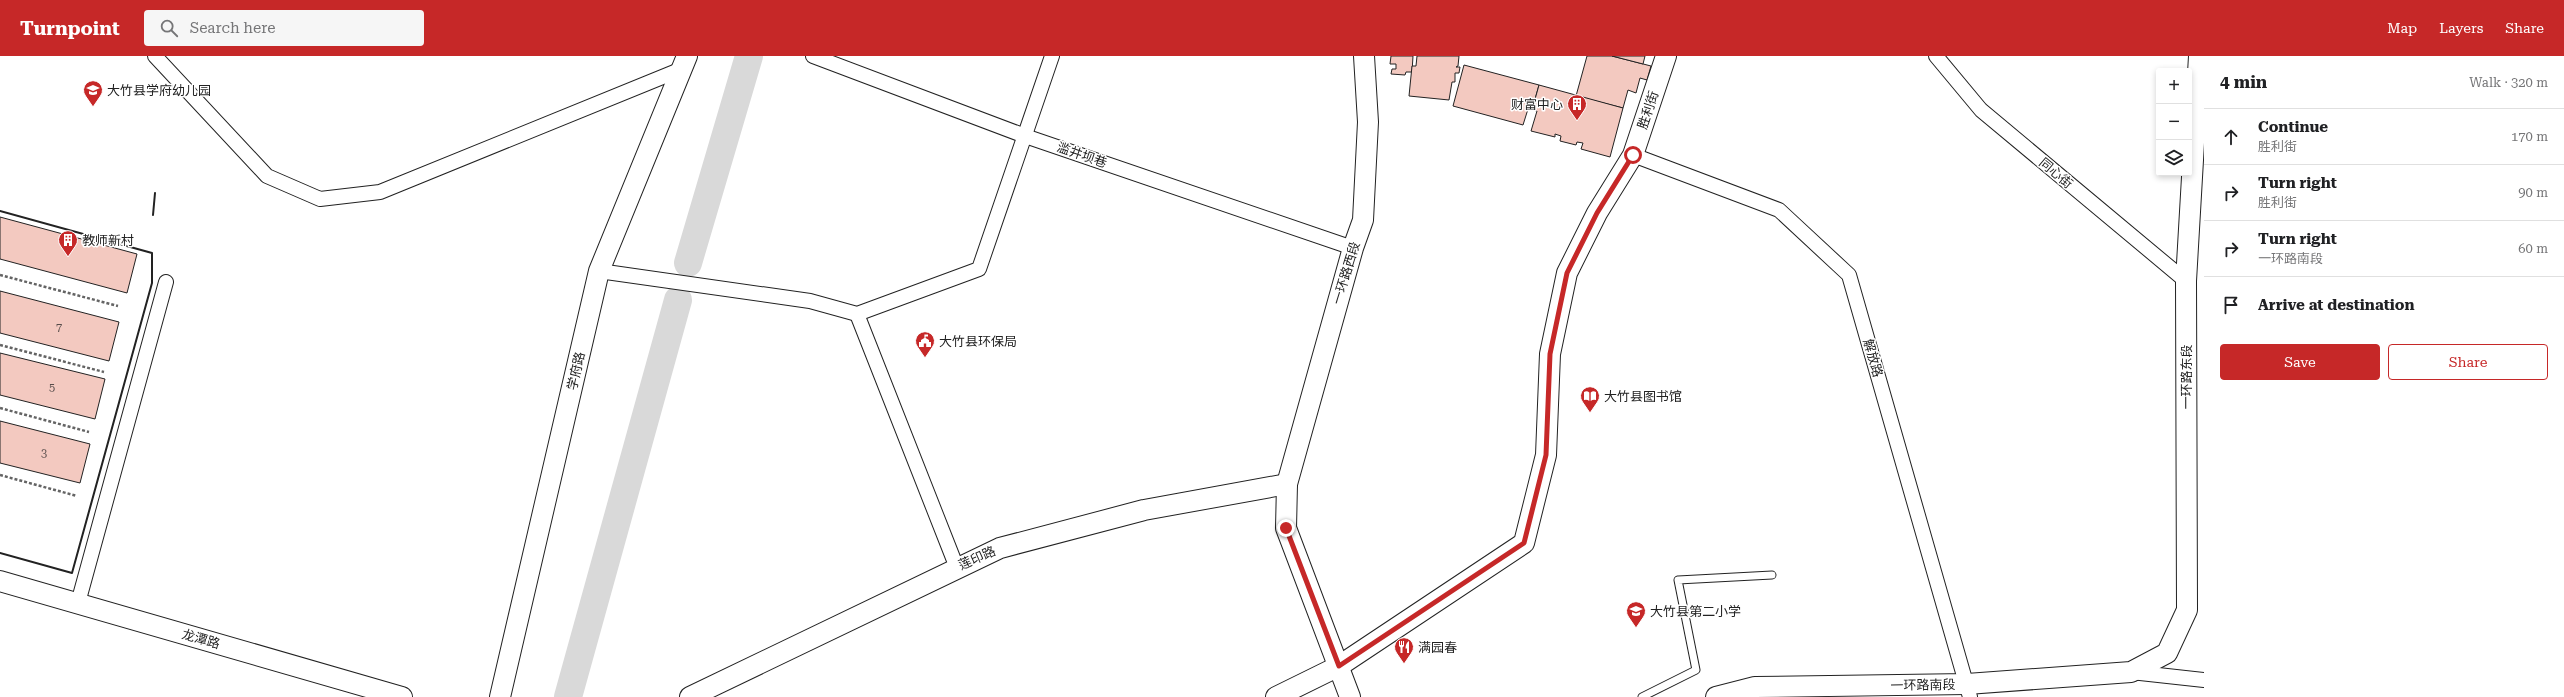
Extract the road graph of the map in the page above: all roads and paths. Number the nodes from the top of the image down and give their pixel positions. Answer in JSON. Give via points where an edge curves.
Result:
{"nodes":[{"id":1,"x":155,"y":56,"type":"edge"},
{"id":2,"x":813,"y":56,"type":"edge"},
{"id":3,"x":1052,"y":56,"type":"edge"},
{"id":4,"x":1364,"y":56,"type":"edge"},
{"id":5,"x":1666,"y":56,"type":"edge"},
{"id":6,"x":1936,"y":56,"type":"edge"},
{"id":7,"x":2199,"y":56,"type":"edge"},
{"id":8,"x":684,"y":62,"type":"edge"},
{"id":9,"x":1025,"y":136,"type":"junction"},
{"id":10,"x":1633,"y":155,"type":"junction"},
{"id":11,"x":1353,"y":248,"type":"junction"},
{"id":12,"x":599,"y":271,"type":"junction"},
{"id":13,"x":0,"y":275,"type":"edge"},
{"id":14,"x":2186,"y":281,"type":"junction"},
{"id":15,"x":166,"y":282,"type":"dead end"},
{"id":16,"x":118,"y":306,"type":"dead end"},
{"id":17,"x":857,"y":314,"type":"junction"},
{"id":18,"x":0,"y":345,"type":"edge"},
{"id":19,"x":104,"y":372,"type":"dead end"},
{"id":20,"x":0,"y":408,"type":"edge"},
{"id":21,"x":89,"y":432,"type":"dead end"},
{"id":22,"x":0,"y":475,"type":"edge"},
{"id":23,"x":1287,"y":484,"type":"junction"},
{"id":24,"x":77,"y":496,"type":"dead end"},
{"id":25,"x":957,"y":568,"type":"junction"},
{"id":26,"x":1772,"y":575,"type":"dead end"},
{"id":27,"x":0,"y":581,"type":"edge"},
{"id":28,"x":78,"y":604,"type":"junction"},
{"id":29,"x":1339,"y":666,"type":"junction"},
{"id":30,"x":2131,"y":672,"type":"junction"},
{"id":31,"x":2204,"y":680,"type":"edge"},
{"id":32,"x":1969,"y":690,"type":"edge"},
{"id":33,"x":402,"y":697,"type":"edge"},
{"id":34,"x":500,"y":697,"type":"edge"},
{"id":35,"x":690,"y":697,"type":"edge"},
{"id":36,"x":1276,"y":697,"type":"edge"},
{"id":37,"x":1350,"y":697,"type":"edge"},
{"id":38,"x":1642,"y":697,"type":"edge"},
{"id":39,"x":1716,"y":697,"type":"edge"}],
"edges":[{"from":1,"to":8,"type":"street","via":[[267,176],[320,199],[380,192]]},
{"from":2,"to":9,"type":"street","name":"滥井坝巷"},
{"from":3,"to":9,"type":"street"},
{"from":4,"to":11,"type":"street","name":"一环路西段","via":[[1368,122],[1363,220]]},
{"from":5,"to":10,"type":"street","name":"胜利街"},
{"from":6,"to":14,"type":"street","name":"同心街","via":[[1981,110]]},
{"from":7,"to":14,"type":"street","name":"一环路东段"},
{"from":8,"to":12,"type":"street","name":"学府路"},
{"from":9,"to":11,"type":"street","name":"滥井坝巷"},
{"from":9,"to":17,"type":"street","via":[[979,269]]},
{"from":10,"to":29,"type":"street","name":"胜利街","via":[[1597,213],[1567,273],[1550,354],[1546,455],[1524,543]]},
{"from":10,"to":32,"type":"street","name":"解放路","via":[[1780,210],[1849,275]]},
{"from":11,"to":23,"type":"street","name":"一环路西段"},
{"from":12,"to":17,"type":"street","via":[[810,301]]},
{"from":12,"to":34,"type":"street","name":"学府路"},
{"from":13,"to":16,"type":"path"},
{"from":14,"to":30,"type":"street","name":"一环路东段","via":[[2187,610],[2167,653]]},
{"from":15,"to":28,"type":"street"},
{"from":17,"to":25,"type":"street"},
{"from":18,"to":19,"type":"path"},
{"from":20,"to":21,"type":"path"},
{"from":22,"to":24,"type":"path"},
{"from":23,"to":25,"type":"street","name":"莲印路","via":[[1144,510],[1000,548]]},
{"from":23,"to":29,"type":"street","via":[[1286,528]]},
{"from":25,"to":35,"type":"street","name":"莲印路"},
{"from":26,"to":38,"type":"lane","via":[[1678,580],[1696,670]]},
{"from":27,"to":28,"type":"street","name":"龙潭路"},
{"from":28,"to":33,"type":"street","name":"龙潭路"},
{"from":29,"to":36,"type":"street","name":"胜利街"},
{"from":29,"to":37,"type":"street"},
{"from":30,"to":31,"type":"street"},
{"from":30,"to":32,"type":"street","name":"一环路南段"},
{"from":32,"to":39,"type":"street","name":"一环路南段","via":[[1755,687]]}]}
